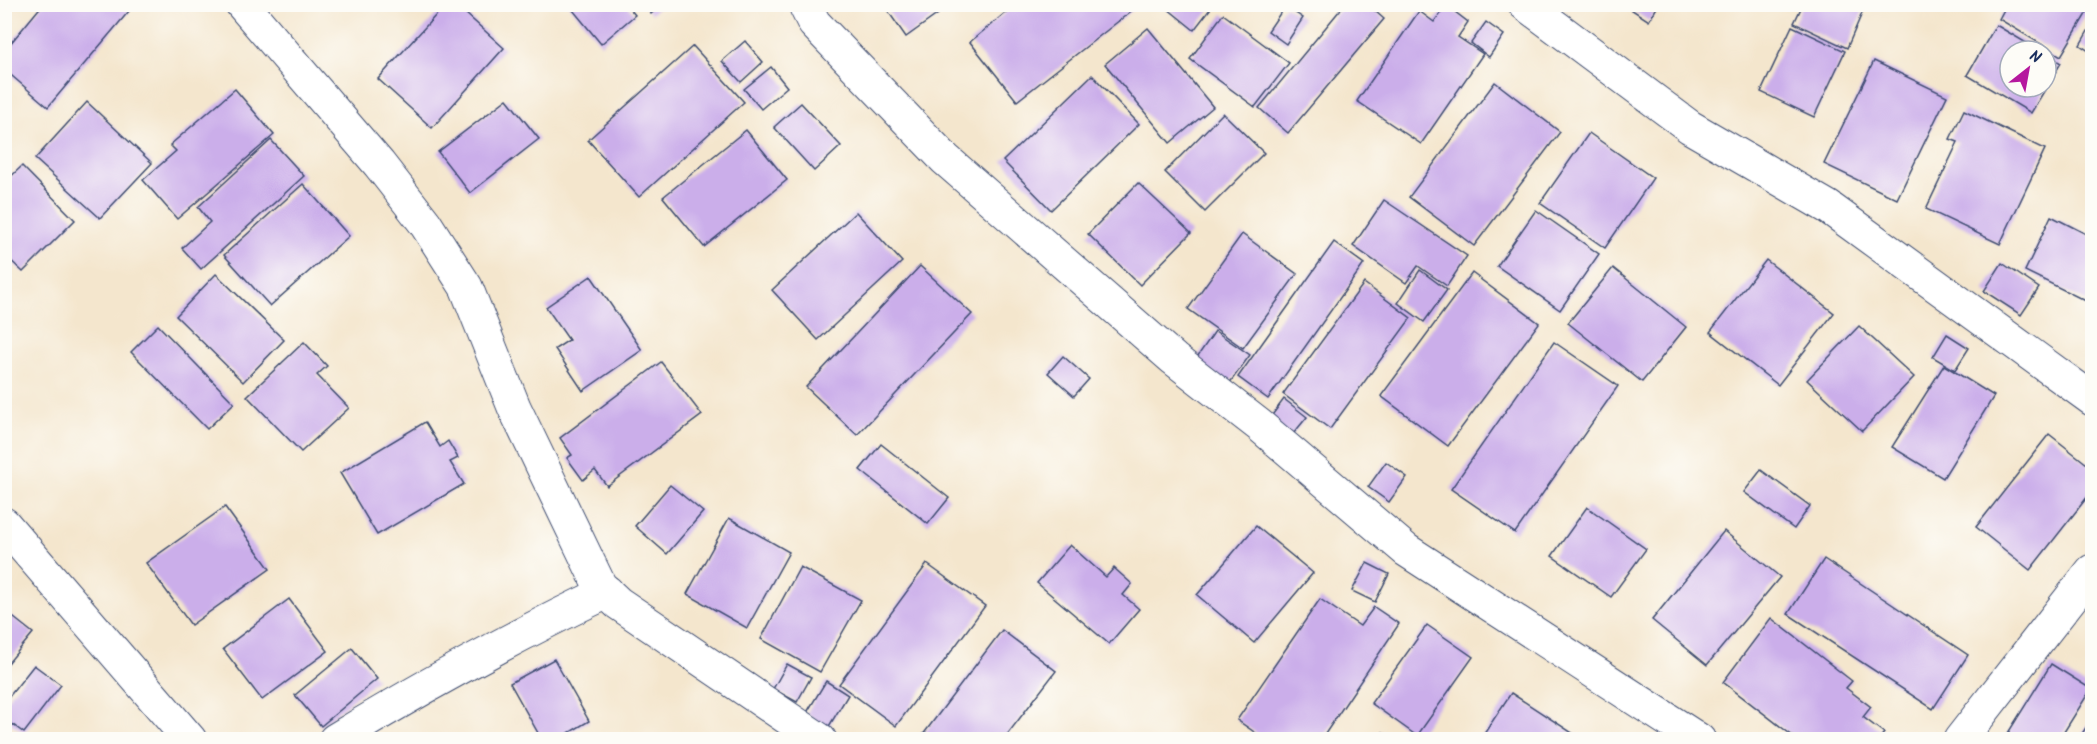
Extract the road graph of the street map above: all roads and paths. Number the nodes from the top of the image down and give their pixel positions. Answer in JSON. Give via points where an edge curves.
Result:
{"nodes":[{"id":1,"x":242,"y":4,"type":"edge"},
{"id":2,"x":806,"y":4,"type":"edge"},
{"id":3,"x":1525,"y":4,"type":"edge"},
{"id":4,"x":2092,"y":399,"type":"edge"},
{"id":5,"x":4,"y":524,"type":"edge"},
{"id":6,"x":2092,"y":572,"type":"edge"},
{"id":7,"x":607,"y":592,"type":"junction"},
{"id":8,"x":190,"y":740,"type":"edge"},
{"id":9,"x":336,"y":740,"type":"edge"},
{"id":10,"x":820,"y":740,"type":"edge"},
{"id":11,"x":1699,"y":740,"type":"edge"},
{"id":12,"x":1960,"y":740,"type":"edge"}],
"edges":[{"from":1,"to":7,"type":"street","via":[[379,164],[425,223],[466,287],[514,407],[600,586]]},
{"from":2,"to":11,"type":"street","via":[[814,23],[945,159],[1174,359],[1259,425],[1406,550]]},
{"from":3,"to":4,"type":"street","via":[[1690,127],[1827,207]]},
{"from":5,"to":8,"type":"street"},
{"from":6,"to":12,"type":"street"},
{"from":7,"to":9,"type":"street","via":[[547,620]]},
{"from":7,"to":10,"type":"street"}]}
